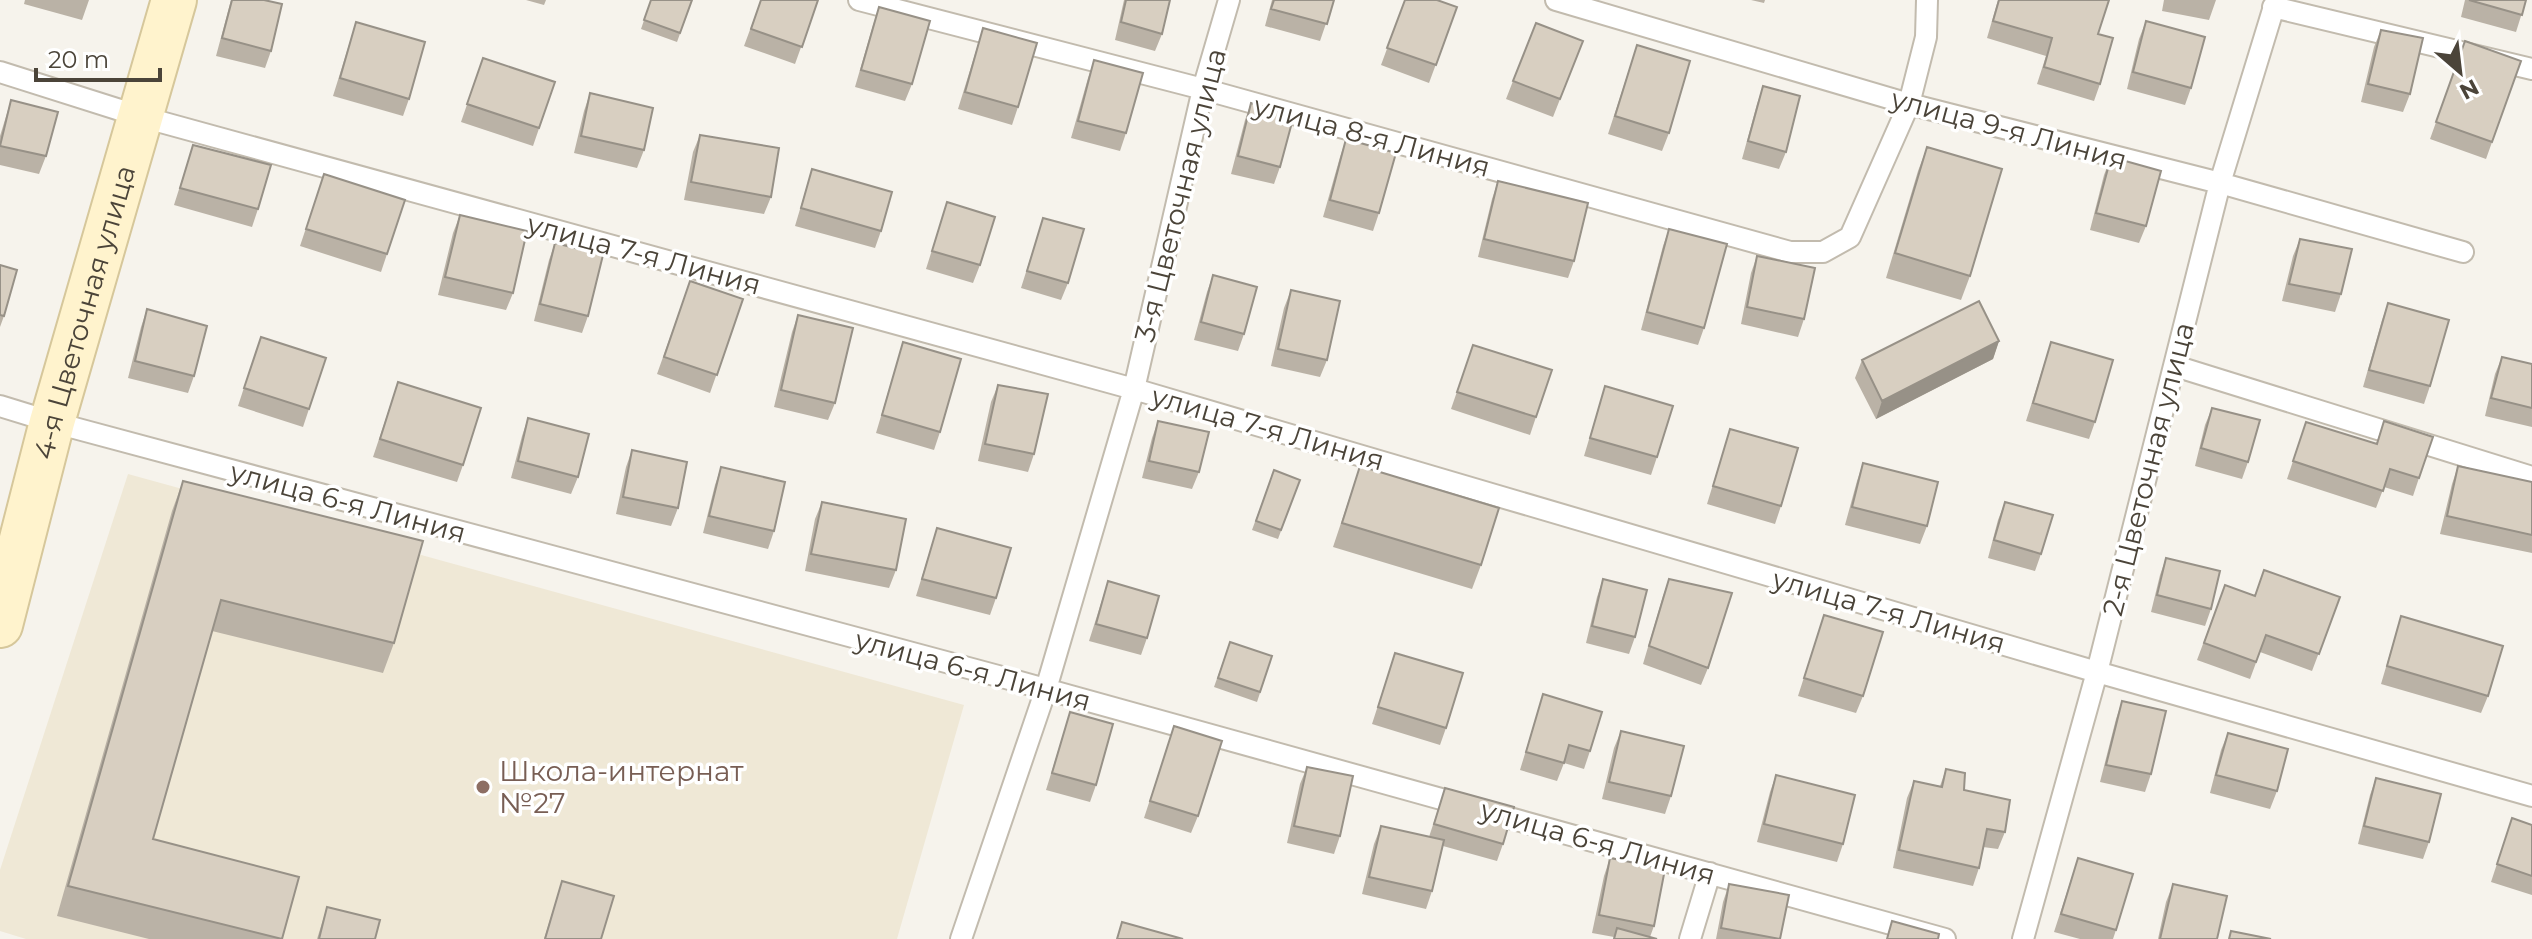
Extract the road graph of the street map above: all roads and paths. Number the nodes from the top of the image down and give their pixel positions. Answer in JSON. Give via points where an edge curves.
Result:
{"nodes":[{"id":1,"x":174,"y":0,"type":"edge"},
{"id":2,"x":859,"y":0,"type":"edge"},
{"id":3,"x":1229,"y":0,"type":"edge"},
{"id":4,"x":1556,"y":0,"type":"edge"},
{"id":5,"x":1927,"y":0,"type":"edge"},
{"id":6,"x":2274,"y":4,"type":"edge"},
{"id":7,"x":2532,"y":69,"type":"edge"},
{"id":8,"x":0,"y":72,"type":"edge"},
{"id":9,"x":1203,"y":89,"type":"junction"},
{"id":10,"x":1909,"y":104,"type":"junction"},
{"id":11,"x":139,"y":116,"type":"junction"},
{"id":12,"x":2220,"y":183,"type":"junction"},
{"id":13,"x":2463,"y":252,"type":"dead end"},
{"id":14,"x":2175,"y":366,"type":"junction"},
{"id":15,"x":1134,"y":389,"type":"junction"},
{"id":16,"x":0,"y":406,"type":"edge"},
{"id":17,"x":52,"y":422,"type":"junction"},
{"id":18,"x":2532,"y":477,"type":"edge"},
{"id":19,"x":0,"y":625,"type":"edge"},
{"id":20,"x":2097,"y":672,"type":"junction"},
{"id":21,"x":1046,"y":689,"type":"junction"},
{"id":22,"x":2532,"y":796,"type":"edge"},
{"id":23,"x":1710,"y":873,"type":"junction"},
{"id":24,"x":961,"y":939,"type":"edge"},
{"id":25,"x":1690,"y":939,"type":"edge"},
{"id":26,"x":1945,"y":939,"type":"edge"},
{"id":27,"x":2023,"y":939,"type":"edge"}],
"edges":[{"from":1,"to":11,"type":"street","name":"4-я Цветочная улица"},
{"from":2,"to":9,"type":"lane","name":"улица 8-я Линия"},
{"from":3,"to":9,"type":"lane","name":"3-я Цветочная улица"},
{"from":4,"to":10,"type":"lane","name":"улица 9-я Линия"},
{"from":5,"to":10,"type":"lane","via":[[1926,37]]},
{"from":6,"to":7,"type":"lane"},
{"from":6,"to":12,"type":"lane","name":"2-я Цветочная улица"},
{"from":8,"to":11,"type":"lane","name":"улица 7-я Линия"},
{"from":9,"to":10,"type":"lane","name":"улица 8-я Линия","via":[[1790,252],[1823,252],[1850,237]]},
{"from":9,"to":15,"type":"lane","name":"3-я Цветочная улица"},
{"from":10,"to":12,"type":"lane","name":"улица 9-я Линия"},
{"from":11,"to":15,"type":"lane","name":"улица 7-я Линия"},
{"from":11,"to":17,"type":"street","name":"4-я Цветочная улица"},
{"from":12,"to":13,"type":"lane","name":"улица 9-я Линия"},
{"from":12,"to":14,"type":"lane","name":"2-я Цветочная улица"},
{"from":14,"to":18,"type":"lane"},
{"from":14,"to":20,"type":"lane","name":"2-я Цветочная улица"},
{"from":15,"to":20,"type":"lane","name":"улица 7-я Линия"},
{"from":15,"to":21,"type":"lane","name":"3-я Цветочная улица"},
{"from":16,"to":17,"type":"lane","name":"улица 6-я Линия"},
{"from":17,"to":19,"type":"street","name":"4-я Цветочная улица"},
{"from":17,"to":21,"type":"lane","name":"улица 6-я Линия"},
{"from":20,"to":22,"type":"lane","name":"улица 7-я Линия"},
{"from":20,"to":27,"type":"lane","name":"2-я Цветочная улица"},
{"from":21,"to":23,"type":"lane","name":"улица 6-я Линия"},
{"from":21,"to":24,"type":"lane","name":"3-я Цветочная улица"},
{"from":23,"to":25,"type":"lane"},
{"from":23,"to":26,"type":"lane","name":"улица 6-я Линия"}]}
